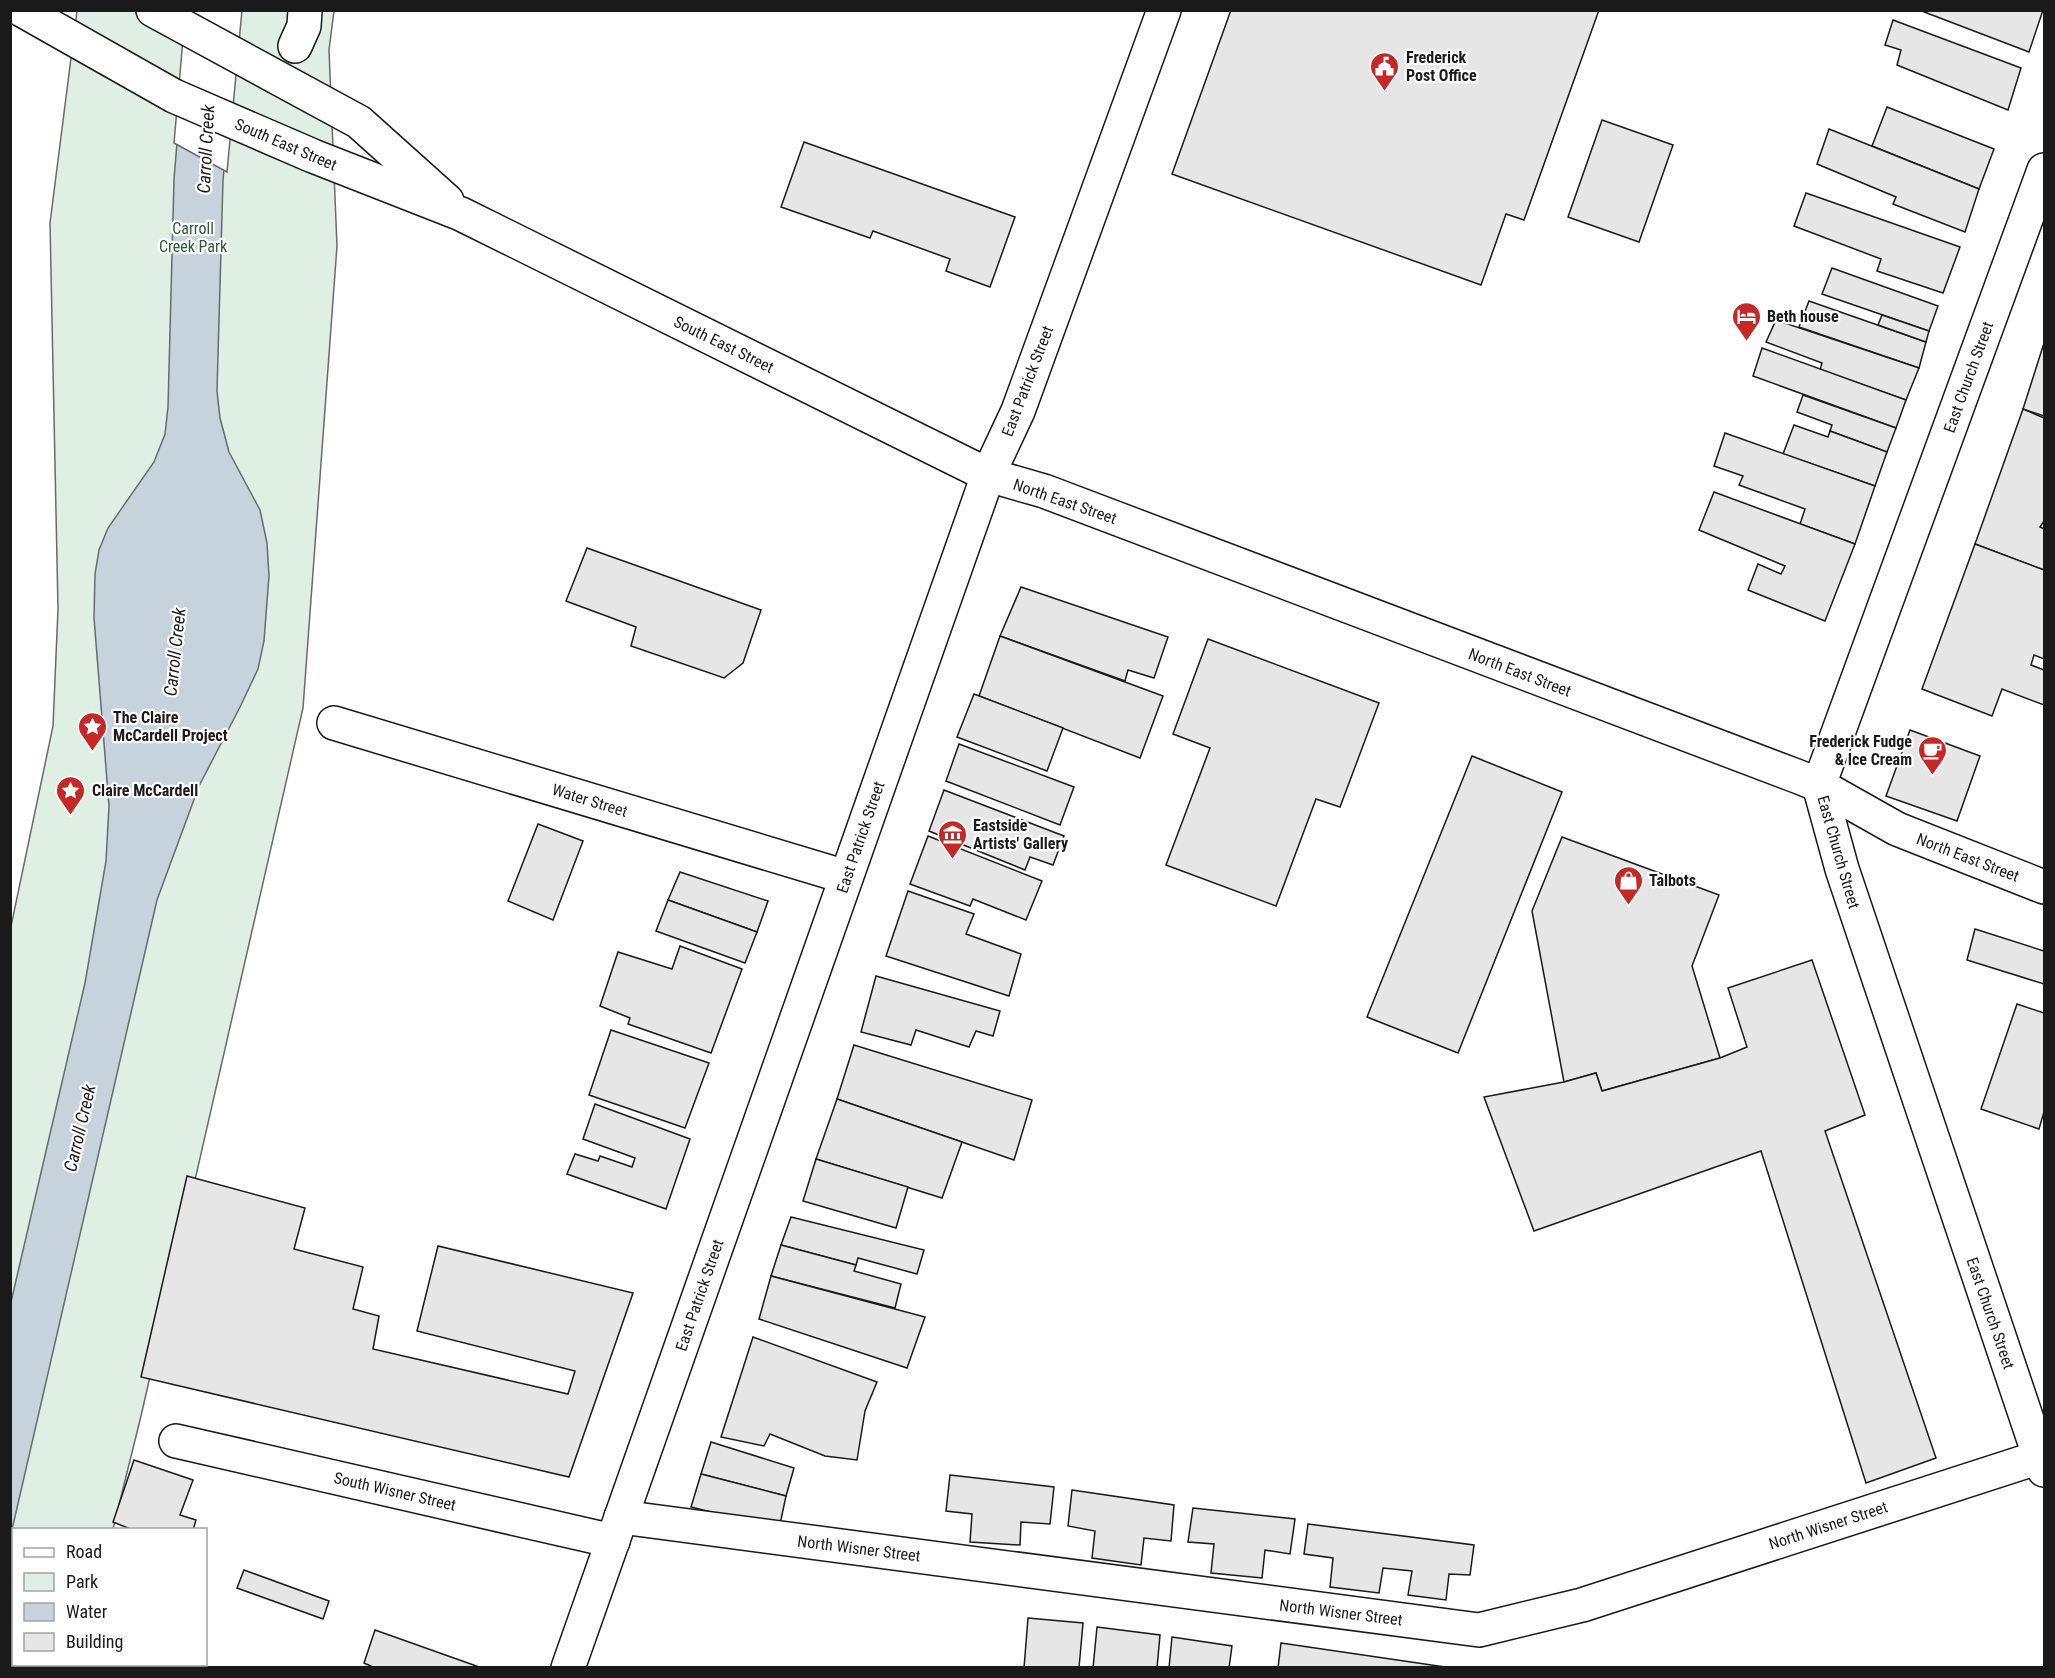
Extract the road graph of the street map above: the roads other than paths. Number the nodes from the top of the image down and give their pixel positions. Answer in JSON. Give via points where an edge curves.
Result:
{"nodes":[{"id":1,"x":22,"y":10,"type":"edge"},
{"id":2,"x":153,"y":10,"type":"edge"},
{"id":3,"x":305,"y":10,"type":"edge"},
{"id":4,"x":1164,"y":10,"type":"edge"},
{"id":5,"x":295,"y":46,"type":"dead end"},
{"id":6,"x":2044,"y":170,"type":"edge"},
{"id":7,"x":461,"y":214,"type":"junction"},
{"id":8,"x":988,"y":475,"type":"junction"},
{"id":9,"x":334,"y":723,"type":"dead end"},
{"id":10,"x":1820,"y":785,"type":"junction"},
{"id":11,"x":846,"y":877,"type":"junction"},
{"id":12,"x":2044,"y":887,"type":"edge"},
{"id":13,"x":176,"y":1442,"type":"dead end"},
{"id":14,"x":2042,"y":1464,"type":"edge"},
{"id":15,"x":617,"y":1529,"type":"junction"},
{"id":16,"x":568,"y":1668,"type":"edge"}],
"edges":[{"from":1,"to":7,"type":"main road","name":"South East Street","via":[[174,96]]},
{"from":2,"to":7,"type":"main road","name":"South East Street","via":[[359,122]]},
{"from":3,"to":5,"type":"main road","via":[[304,26]]},
{"from":4,"to":8,"type":"main road","name":"East Patrick Street","via":[[1018,411]]},
{"from":6,"to":10,"type":"main road","name":"East Church Street"},
{"from":7,"to":8,"type":"main road","name":"South East Street"},
{"from":8,"to":10,"type":"main road","name":"North East Street","via":[[1055,495]]},
{"from":8,"to":11,"type":"main road","name":"East Patrick Street"},
{"from":9,"to":11,"type":"main road","name":"Water Street"},
{"from":10,"to":12,"type":"main road","name":"North East Street","via":[[1897,829]]},
{"from":10,"to":14,"type":"main road","name":"East Church Street","via":[[1842,869]]},
{"from":11,"to":15,"type":"main road","name":"East Patrick Street"},
{"from":13,"to":15,"type":"main road","name":"South Wisner Street"},
{"from":14,"to":15,"type":"main road","name":"North Wisner Street","via":[[1534,1618],[1479,1630]]},
{"from":15,"to":16,"type":"main road","name":"East Patrick Street"}]}
